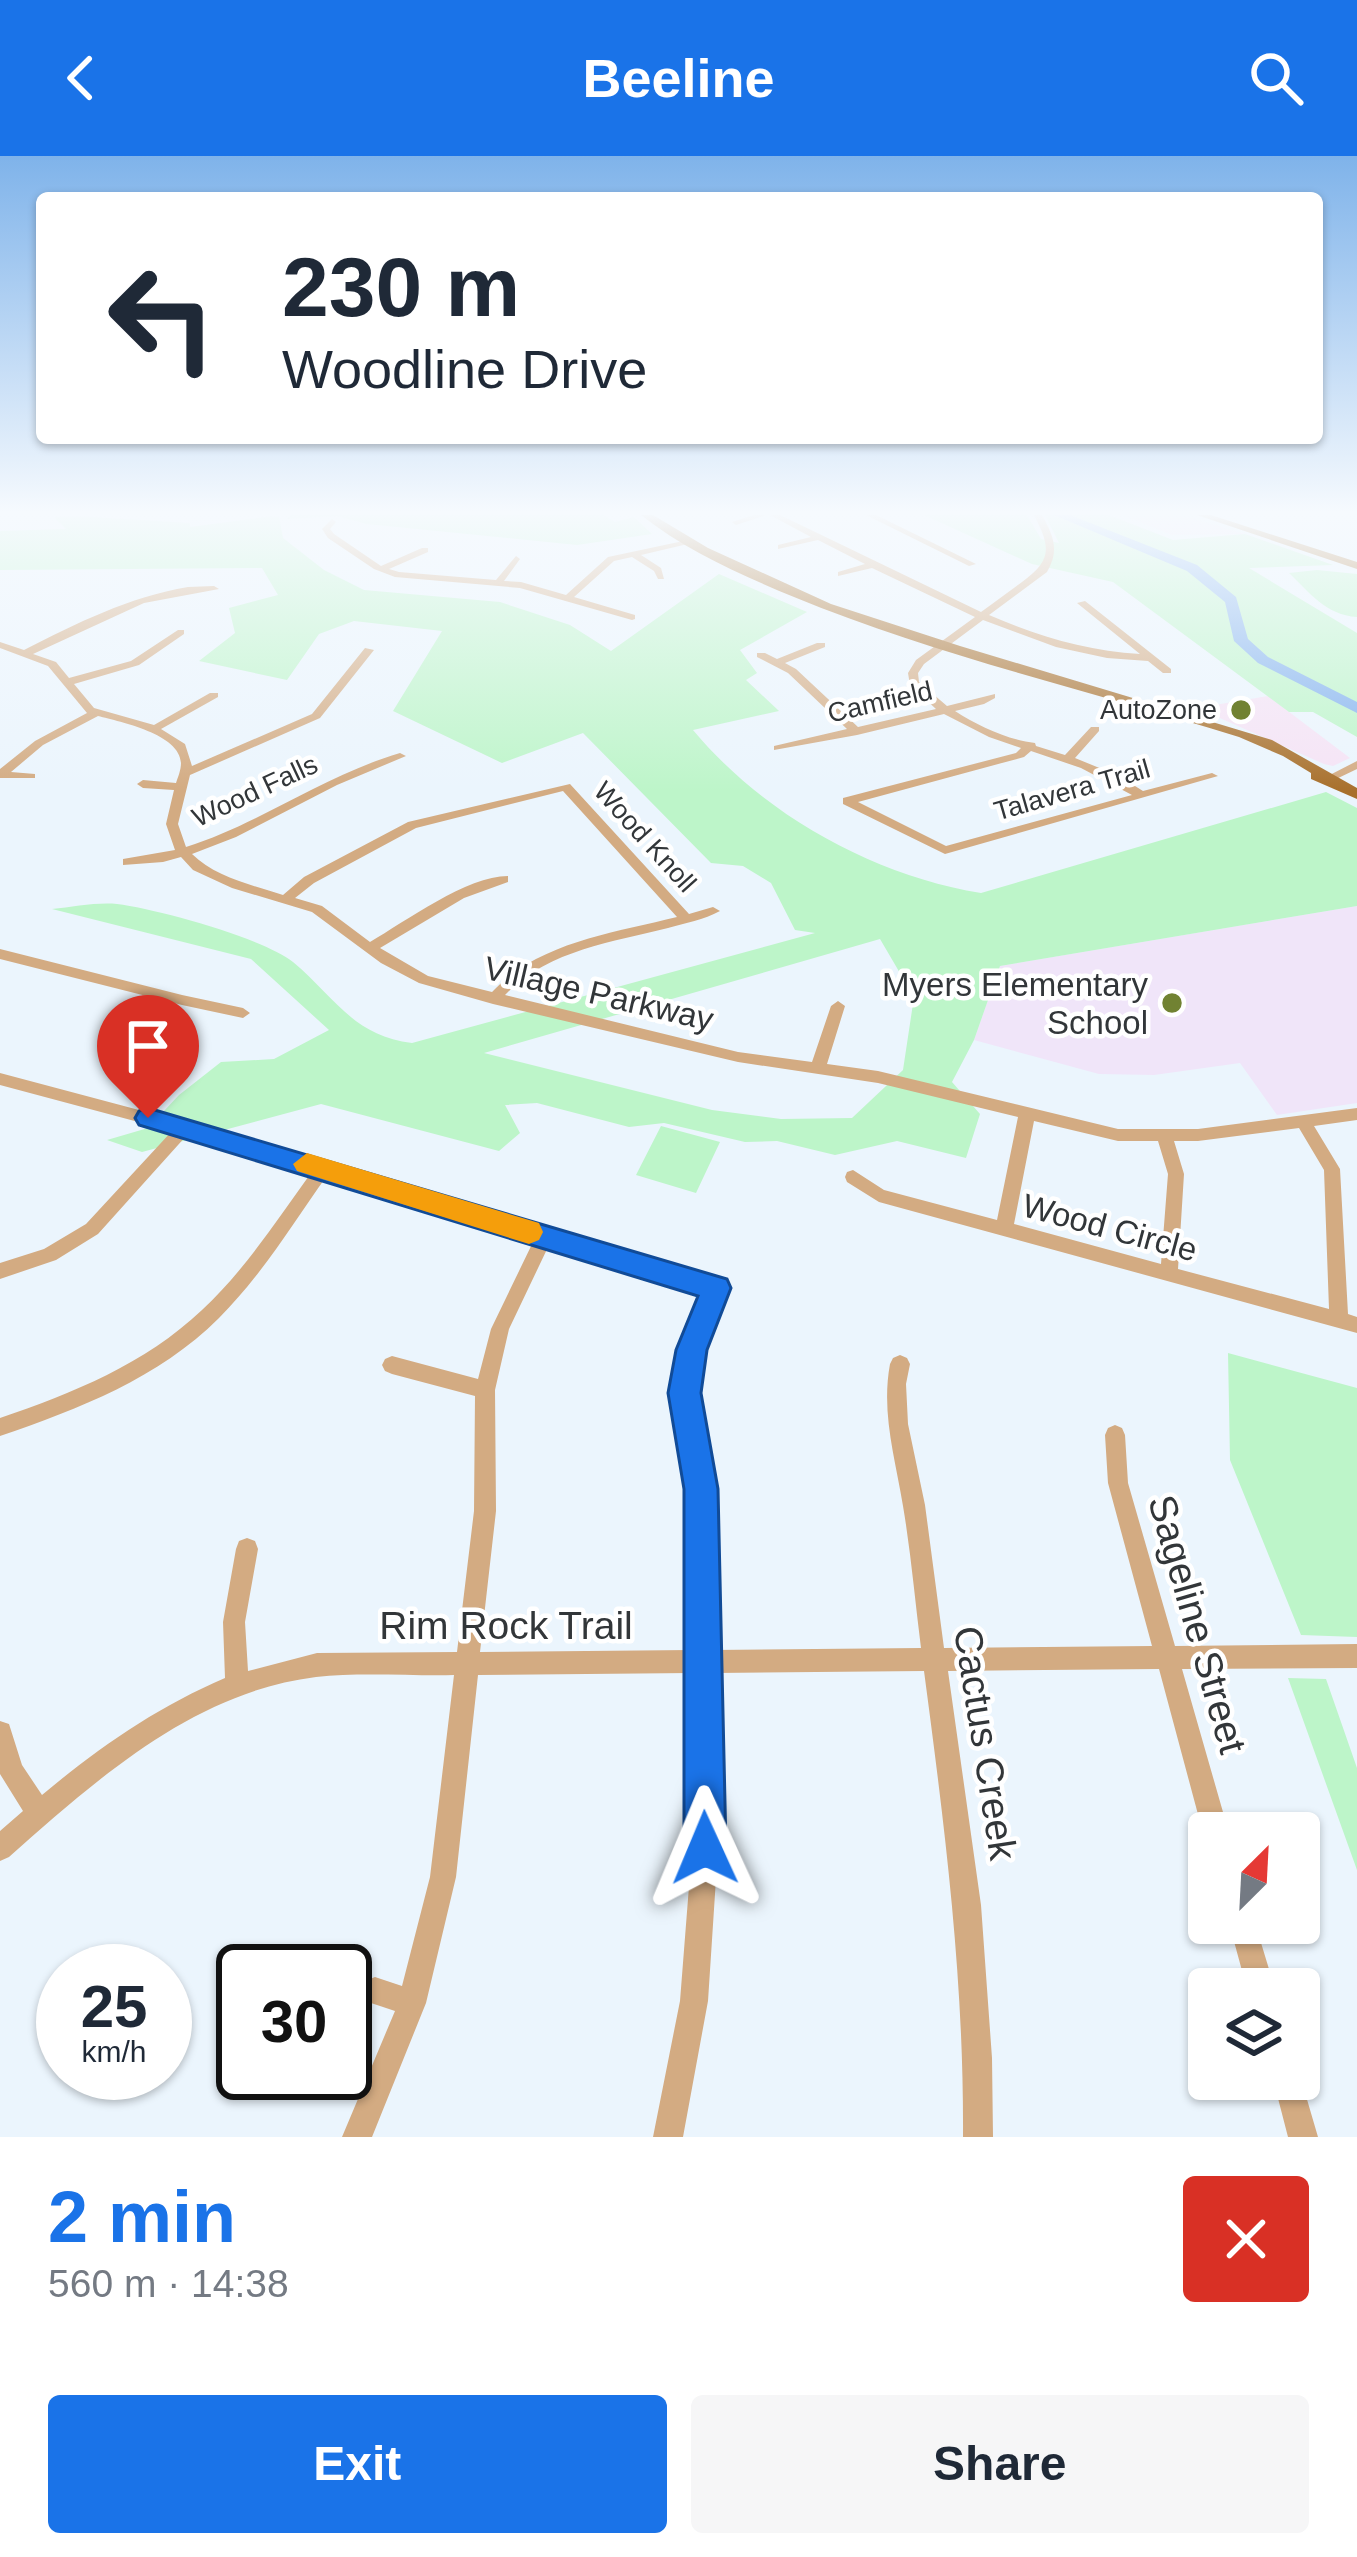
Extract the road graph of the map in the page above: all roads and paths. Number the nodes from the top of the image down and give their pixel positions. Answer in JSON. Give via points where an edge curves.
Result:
{"nodes":[{"id":1,"x":120,"y":607,"type":"edge"},
{"id":2,"x":602,"y":607,"type":"edge"},
{"id":3,"x":830,"y":607,"type":"edge"},
{"id":4,"x":967,"y":607,"type":"edge"},
{"id":5,"x":991,"y":607,"type":"edge"},
{"id":6,"x":1088,"y":607,"type":"edge"},
{"id":7,"x":981,"y":614,"type":"junction"},
{"id":8,"x":632,"y":617,"type":"dead end"},
{"id":9,"x":181,"y":632,"type":"dead end"},
{"id":10,"x":944,"y":644,"type":"junction"},
{"id":11,"x":0,"y":645,"type":"edge"},
{"id":12,"x":821,"y":645,"type":"dead end"},
{"id":13,"x":369,"y":650,"type":"dead end"},
{"id":14,"x":28,"y":652,"type":"junction"},
{"id":15,"x":761,"y":655,"type":"dead end"},
{"id":16,"x":1151,"y":658,"type":"junction"},
{"id":17,"x":779,"y":662,"type":"junction"},
{"id":18,"x":1167,"y":671,"type":"dead end"},
{"id":19,"x":68,"y":682,"type":"junction"},
{"id":20,"x":214,"y":694,"type":"dead end"},
{"id":21,"x":991,"y":696,"type":"dead end"},
{"id":22,"x":945,"y":711,"type":"junction"},
{"id":23,"x":95,"y":713,"type":"junction"},
{"id":24,"x":154,"y":729,"type":"junction"},
{"id":25,"x":1095,"y":729,"type":"dead end"},
{"id":26,"x":856,"y":732,"type":"junction"},
{"id":27,"x":1031,"y":746,"type":"junction"},
{"id":28,"x":778,"y":748,"type":"dead end"},
{"id":29,"x":400,"y":756,"type":"dead end"},
{"id":30,"x":1069,"y":758,"type":"junction"},
{"id":31,"x":1357,"y":764,"type":"edge"},
{"id":32,"x":0,"y":775,"type":"edge"},
{"id":33,"x":31,"y":776,"type":"dead end"},
{"id":34,"x":1212,"y":776,"type":"dead end"},
{"id":35,"x":1328,"y":779,"type":"junction"},
{"id":36,"x":183,"y":780,"type":"junction"},
{"id":37,"x":143,"y":784,"type":"dead end"},
{"id":38,"x":1357,"y":794,"type":"edge"},
{"id":39,"x":1142,"y":796,"type":"junction"},
{"id":40,"x":181,"y":850,"type":"junction"},
{"id":41,"x":128,"y":862,"type":"dead end"},
{"id":42,"x":503,"y":879,"type":"dead end"},
{"id":43,"x":288,"y":897,"type":"junction"},
{"id":44,"x":713,"y":911,"type":"dead end"},
{"id":45,"x":687,"y":920,"type":"junction"},
{"id":46,"x":370,"y":948,"type":"junction"},
{"id":47,"x":0,"y":954,"type":"edge"},
{"id":48,"x":493,"y":999,"type":"junction"},
{"id":49,"x":838,"y":1006,"type":"dead end"},
{"id":50,"x":243,"y":1013,"type":"dead end"},
{"id":51,"x":817,"y":1070,"type":"junction"},
{"id":52,"x":0,"y":1078,"type":"edge"},
{"id":53,"x":1027,"y":1114,"type":"junction"},
{"id":54,"x":1357,"y":1114,"type":"edge"},
{"id":55,"x":1303,"y":1121,"type":"junction"},
{"id":56,"x":184,"y":1127,"type":"junction"},
{"id":57,"x":1165,"y":1137,"type":"junction"},
{"id":58,"x":323,"y":1168,"type":"junction"},
{"id":59,"x":854,"y":1177,"type":"dead end"},
{"id":60,"x":1004,"y":1229,"type":"junction"},
{"id":61,"x":545,"y":1237,"type":"junction"},
{"id":62,"x":0,"y":1271,"type":"edge"},
{"id":63,"x":1169,"y":1273,"type":"junction"},
{"id":64,"x":1348,"y":1322,"type":"edge"},
{"id":65,"x":900,"y":1364,"type":"dead end"},
{"id":66,"x":392,"y":1365,"type":"dead end"},
{"id":67,"x":485,"y":1390,"type":"junction"},
{"id":68,"x":0,"y":1427,"type":"edge"},
{"id":69,"x":1115,"y":1436,"type":"dead end"},
{"id":70,"x":247,"y":1549,"type":"dead end"},
{"id":71,"x":1165,"y":1655,"type":"junction"},
{"id":72,"x":1357,"y":1656,"type":"edge"},
{"id":73,"x":932,"y":1657,"type":"junction"},
{"id":74,"x":700,"y":1659,"type":"junction"},
{"id":75,"x":469,"y":1660,"type":"junction"},
{"id":76,"x":238,"y":1685,"type":"junction"},
{"id":77,"x":0,"y":1733,"type":"edge"},
{"id":78,"x":39,"y":1812,"type":"junction"},
{"id":79,"x":1210,"y":1812,"type":"edge"},
{"id":80,"x":0,"y":1848,"type":"edge"},
{"id":81,"x":375,"y":1991,"type":"dead end"},
{"id":82,"x":412,"y":2003,"type":"junction"},
{"id":83,"x":1293,"y":2100,"type":"edge"},
{"id":84,"x":357,"y":2137,"type":"edge"},
{"id":85,"x":668,"y":2137,"type":"edge"},
{"id":86,"x":978,"y":2137,"type":"edge"},
{"id":87,"x":1304,"y":2137,"type":"edge"}],
"edges":[{"from":1,"to":14,"type":"street"},
{"from":2,"to":8,"type":"street"},
{"from":3,"to":10,"type":"main road"},
{"from":4,"to":7,"type":"street"},
{"from":5,"to":7,"type":"street"},
{"from":6,"to":16,"type":"street"},
{"from":7,"to":10,"type":"street"},
{"from":7,"to":16,"type":"street","via":[[1114,658]]},
{"from":9,"to":19,"type":"street","via":[[135,663]]},
{"from":10,"to":22,"type":"street","via":[[912,676]]},
{"from":10,"to":35,"type":"main road","via":[[1161,710]]},
{"from":11,"to":14,"type":"street"},
{"from":12,"to":17,"type":"street"},
{"from":13,"to":36,"type":"street","via":[[316,716]]},
{"from":14,"to":19,"type":"street"},
{"from":15,"to":17,"type":"street"},
{"from":16,"to":18,"type":"street"},
{"from":17,"to":26,"type":"street"},
{"from":19,"to":23,"type":"street"},
{"from":20,"to":24,"type":"street"},
{"from":21,"to":22,"type":"street","name":"Camfield"},
{"from":22,"to":26,"type":"street","name":"Camfield"},
{"from":22,"to":27,"type":"street"},
{"from":23,"to":24,"type":"street"},
{"from":23,"to":32,"type":"street"},
{"from":24,"to":36,"type":"street","via":[[181,746]]},
{"from":25,"to":30,"type":"street"},
{"from":26,"to":28,"type":"street","name":"Camfield"},
{"from":27,"to":30,"type":"street"},
{"from":27,"to":39,"type":"street","name":"Talavera Trail","via":[[847,801],[945,850]]},
{"from":29,"to":40,"type":"street","name":"Wood Falls"},
{"from":30,"to":39,"type":"street","via":[[1107,771]]},
{"from":31,"to":35,"type":"street"},
{"from":32,"to":33,"type":"street"},
{"from":34,"to":39,"type":"street","name":"Talavera Trail"},
{"from":35,"to":38,"type":"main road"},
{"from":36,"to":37,"type":"street"},
{"from":36,"to":40,"type":"street","via":[[172,824]]},
{"from":40,"to":41,"type":"street","name":"Wood Falls"},
{"from":40,"to":43,"type":"street","name":"Village Parkway","via":[[222,880]]},
{"from":42,"to":46,"type":"street","via":[[459,895]]},
{"from":43,"to":45,"type":"street","name":"Wood Knoll","via":[[412,825],[566,787]]},
{"from":43,"to":46,"type":"street","name":"Village Parkway"},
{"from":44,"to":45,"type":"street"},
{"from":45,"to":48,"type":"street","via":[[546,958]]},
{"from":46,"to":48,"type":"street","name":"Village Parkway","via":[[424,980]]},
{"from":47,"to":50,"type":"street"},
{"from":48,"to":51,"type":"street","name":"Village Parkway"},
{"from":49,"to":51,"type":"street"},
{"from":51,"to":53,"type":"street","name":"Village Parkway"},
{"from":52,"to":56,"type":"street"},
{"from":53,"to":57,"type":"street","name":"Village Parkway"},
{"from":53,"to":60,"type":"street"},
{"from":54,"to":55,"type":"street","name":"Village Parkway"},
{"from":55,"to":57,"type":"street","name":"Village Parkway"},
{"from":55,"to":64,"type":"street","via":[[1332,1169]]},
{"from":56,"to":58,"type":"street"},
{"from":56,"to":62,"type":"street","via":[[92,1229],[50,1255]]},
{"from":57,"to":63,"type":"street","via":[[1176,1174]]},
{"from":58,"to":61,"type":"street"},
{"from":58,"to":68,"type":"street","via":[[245,1276],[188,1335],[116,1381]]},
{"from":59,"to":60,"type":"street","name":"Wood Circle","via":[[879,1195]]},
{"from":60,"to":63,"type":"street","name":"Wood Circle"},
{"from":61,"to":67,"type":"street","via":[[500,1329]]},
{"from":61,"to":74,"type":"street","via":[[716,1288],[685,1393],[701,1489]]},
{"from":63,"to":64,"type":"street","name":"Wood Circle"},
{"from":65,"to":73,"type":"street","name":"Cactus Creek","via":[[896,1424],[915,1507]]},
{"from":66,"to":67,"type":"street"},
{"from":67,"to":75,"type":"street","via":[[488,1483]]},
{"from":69,"to":71,"type":"street","name":"Sageline Street","via":[[1118,1483]]},
{"from":70,"to":76,"type":"street","via":[[234,1622]]},
{"from":71,"to":72,"type":"street","name":"Rim Rock Trail"},
{"from":71,"to":73,"type":"street","name":"Rim Rock Trail"},
{"from":71,"to":79,"type":"street","name":"Sageline Street"},
{"from":73,"to":74,"type":"street","name":"Rim Rock Trail"},
{"from":73,"to":86,"type":"street","name":"Cactus Creek","via":[[971,1909]]},
{"from":74,"to":75,"type":"street","name":"Rim Rock Trail"},
{"from":74,"to":85,"type":"street","via":[[700,1947]]},
{"from":75,"to":76,"type":"street","name":"Rim Rock Trail","via":[[317,1665]]},
{"from":75,"to":82,"type":"street","via":[[443,1877]]},
{"from":76,"to":78,"type":"street","name":"Rim Rock Trail","via":[[137,1735]]},
{"from":77,"to":78,"type":"street","via":[[11,1771]]},
{"from":78,"to":80,"type":"street","name":"Rim Rock Trail"},
{"from":81,"to":82,"type":"street"},
{"from":82,"to":84,"type":"street"},
{"from":83,"to":87,"type":"street"}]}
